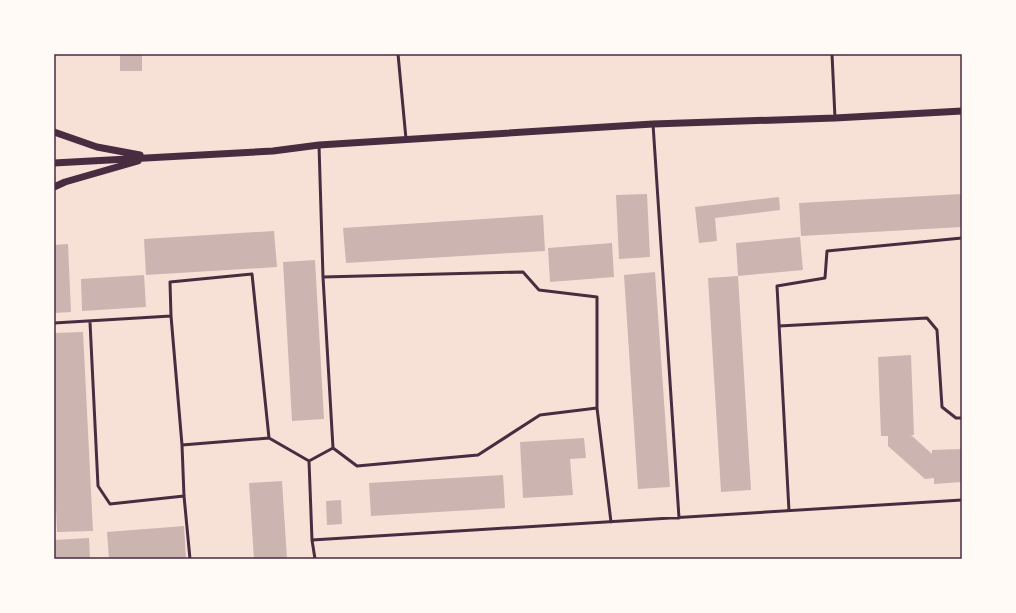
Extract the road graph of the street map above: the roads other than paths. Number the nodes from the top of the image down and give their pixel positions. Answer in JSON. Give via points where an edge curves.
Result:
{"nodes":[{"id":1,"x":398,"y":54,"type":"edge"},
{"id":2,"x":832,"y":54,"type":"edge"},
{"id":3,"x":962,"y":111,"type":"edge"},
{"id":4,"x":835,"y":118,"type":"junction"},
{"id":5,"x":653,"y":124,"type":"junction"},
{"id":6,"x":54,"y":132,"type":"edge"},
{"id":7,"x":406,"y":139,"type":"junction"},
{"id":8,"x":319,"y":145,"type":"junction"},
{"id":9,"x":151,"y":158,"type":"junction"},
{"id":10,"x":54,"y":163,"type":"edge"},
{"id":11,"x":54,"y":187,"type":"edge"},
{"id":12,"x":962,"y":238,"type":"edge"},
{"id":13,"x":323,"y":277,"type":"junction"},
{"id":14,"x":171,"y":316,"type":"junction"},
{"id":15,"x":90,"y":322,"type":"junction"},
{"id":16,"x":54,"y":323,"type":"edge"},
{"id":17,"x":779,"y":326,"type":"junction"},
{"id":18,"x":596,"y":408,"type":"junction"},
{"id":19,"x":962,"y":418,"type":"edge"},
{"id":20,"x":269,"y":438,"type":"junction"},
{"id":21,"x":182,"y":445,"type":"junction"},
{"id":22,"x":333,"y":448,"type":"junction"},
{"id":23,"x":309,"y":461,"type":"junction"},
{"id":24,"x":184,"y":496,"type":"junction"},
{"id":25,"x":962,"y":500,"type":"edge"},
{"id":26,"x":789,"y":511,"type":"junction"},
{"id":27,"x":679,"y":518,"type":"junction"},
{"id":28,"x":611,"y":522,"type":"junction"},
{"id":29,"x":312,"y":540,"type":"junction"},
{"id":30,"x":190,"y":559,"type":"edge"},
{"id":31,"x":316,"y":559,"type":"edge"}],
"edges":[{"from":1,"to":7,"type":"lane"},
{"from":2,"to":4,"type":"lane"},
{"from":3,"to":4,"type":"street"},
{"from":4,"to":5,"type":"street"},
{"from":5,"to":7,"type":"street"},
{"from":5,"to":27,"type":"lane"},
{"from":6,"to":9,"type":"street","via":[[97,147]]},
{"from":7,"to":8,"type":"street"},
{"from":8,"to":9,"type":"street","via":[[273,151]]},
{"from":8,"to":13,"type":"lane"},
{"from":9,"to":10,"type":"street"},
{"from":9,"to":11,"type":"street"},
{"from":12,"to":17,"type":"lane","via":[[827,251],[825,278],[777,286]]},
{"from":13,"to":18,"type":"lane","via":[[523,272],[539,290],[598,297]]},
{"from":13,"to":22,"type":"lane"},
{"from":14,"to":15,"type":"lane"},
{"from":14,"to":20,"type":"lane","via":[[170,282],[252,274]]},
{"from":14,"to":21,"type":"lane"},
{"from":15,"to":16,"type":"lane"},
{"from":15,"to":24,"type":"lane","via":[[98,486],[110,504]]},
{"from":17,"to":19,"type":"lane","via":[[927,318],[937,330],[942,407],[956,418]]},
{"from":17,"to":26,"type":"lane"},
{"from":18,"to":22,"type":"lane","via":[[540,415],[478,454],[357,466]]},
{"from":18,"to":28,"type":"lane"},
{"from":20,"to":21,"type":"lane"},
{"from":20,"to":23,"type":"lane"},
{"from":21,"to":24,"type":"lane"},
{"from":22,"to":23,"type":"lane"},
{"from":23,"to":29,"type":"lane"},
{"from":24,"to":30,"type":"lane"},
{"from":25,"to":26,"type":"lane"},
{"from":26,"to":27,"type":"lane"},
{"from":27,"to":28,"type":"lane"},
{"from":28,"to":29,"type":"lane"},
{"from":29,"to":31,"type":"lane"}]}
